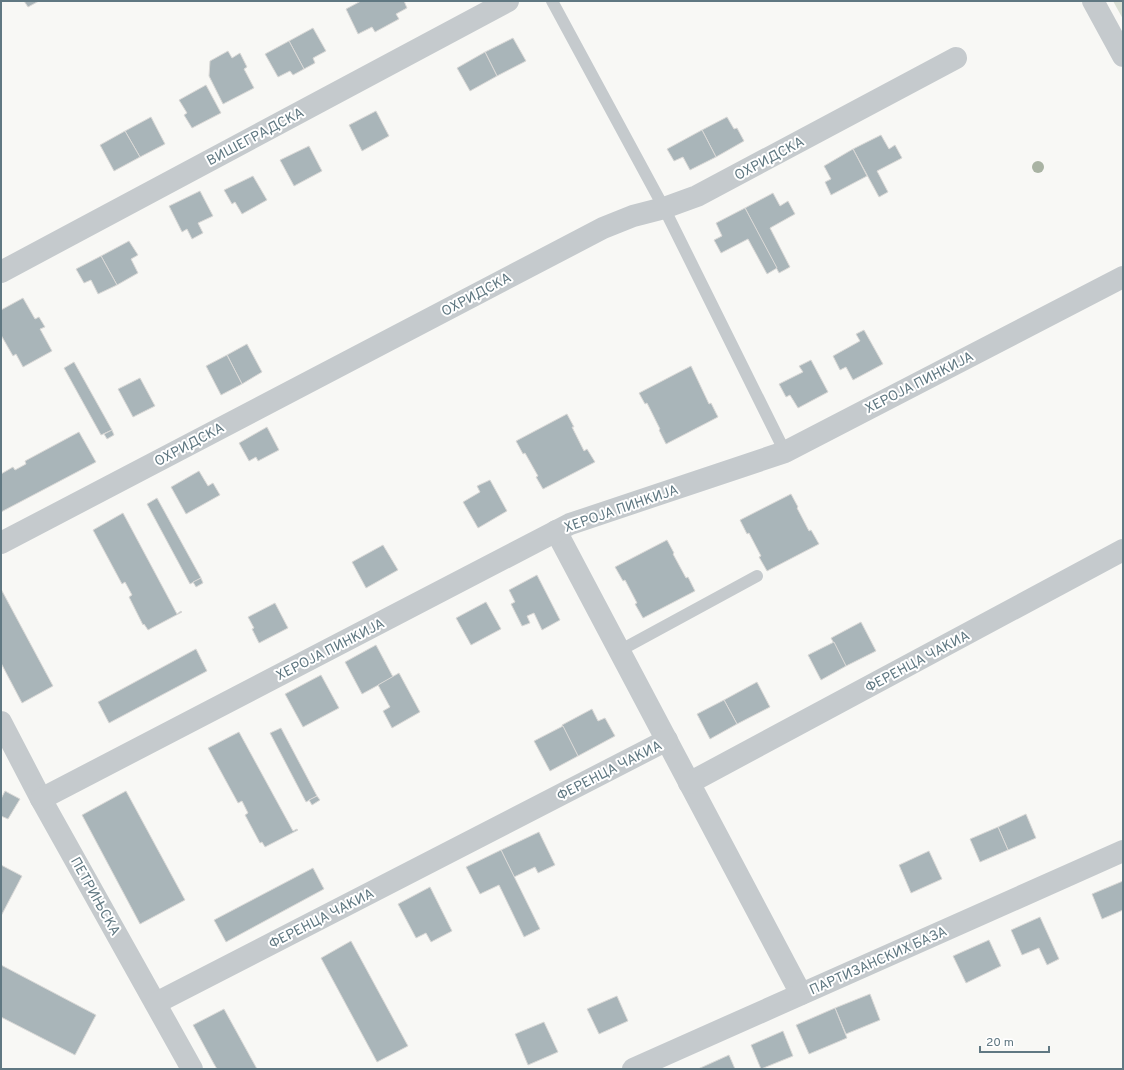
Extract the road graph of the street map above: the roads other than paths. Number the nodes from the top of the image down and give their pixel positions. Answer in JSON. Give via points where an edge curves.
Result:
{"nodes":[{"id":1,"x":508,"y":1,"type":"edge"},
{"id":2,"x":552,"y":1,"type":"edge"},
{"id":3,"x":1093,"y":1,"type":"edge"},
{"id":4,"x":1123,"y":56,"type":"edge"},
{"id":5,"x":956,"y":58,"type":"dead end"},
{"id":6,"x":664,"y":208,"type":"junction"},
{"id":7,"x":1,"y":272,"type":"edge"},
{"id":8,"x":1123,"y":277,"type":"edge"},
{"id":9,"x":785,"y":452,"type":"junction"},
{"id":10,"x":556,"y":531,"type":"junction"},
{"id":11,"x":1,"y":543,"type":"edge"},
{"id":12,"x":1123,"y":550,"type":"edge"},
{"id":13,"x":757,"y":576,"type":"dead end"},
{"id":14,"x":619,"y":650,"type":"junction"},
{"id":15,"x":1,"y":722,"type":"edge"},
{"id":16,"x":667,"y":740,"type":"junction"},
{"id":17,"x":689,"y":783,"type":"junction"},
{"id":18,"x":41,"y":799,"type":"junction"},
{"id":19,"x":1123,"y":851,"type":"edge"},
{"id":20,"x":801,"y":994,"type":"junction"},
{"id":21,"x":156,"y":1003,"type":"junction"},
{"id":22,"x":192,"y":1069,"type":"edge"},
{"id":23,"x":633,"y":1069,"type":"edge"}],
"edges":[{"from":1,"to":7,"type":"street","name":"ВИШЕГРАДСКА"},
{"from":2,"to":6,"type":"lane"},
{"from":3,"to":4,"type":"street"},
{"from":5,"to":6,"type":"street","name":"ОХРИДСКА","via":[[697,196]]},
{"from":6,"to":9,"type":"lane"},
{"from":6,"to":11,"type":"street","name":"ОХРИДСКА","via":[[633,216],[603,228]]},
{"from":8,"to":9,"type":"street","name":"ХЕРОЈА ПИНКИЈА"},
{"from":9,"to":10,"type":"street","name":"ХЕРОЈА ПИНКИЈА","via":[[570,524]]},
{"from":10,"to":14,"type":"street"},
{"from":10,"to":18,"type":"street","name":"ХЕРОЈА ПИНКИЈА"},
{"from":12,"to":17,"type":"street","name":"ФЕРЕНЦА ЧАКИА"},
{"from":13,"to":14,"type":"lane"},
{"from":14,"to":16,"type":"street"},
{"from":15,"to":18,"type":"street","name":"ПЕТРИЊСКА"},
{"from":16,"to":17,"type":"street","name":"ФЕРЕНЦА ЧАКИА"},
{"from":16,"to":21,"type":"street","name":"ФЕРЕНЦА ЧАКИА"},
{"from":17,"to":20,"type":"street"},
{"from":18,"to":21,"type":"street","name":"ПЕТРИЊСКА"},
{"from":19,"to":20,"type":"street","name":"ПАРТИЗАНСКИХ БАЗА"},
{"from":20,"to":23,"type":"street","name":"ПАРТИЗАНСКИХ БАЗА"},
{"from":21,"to":22,"type":"street","name":"ПЕТРИЊСКА"}]}
